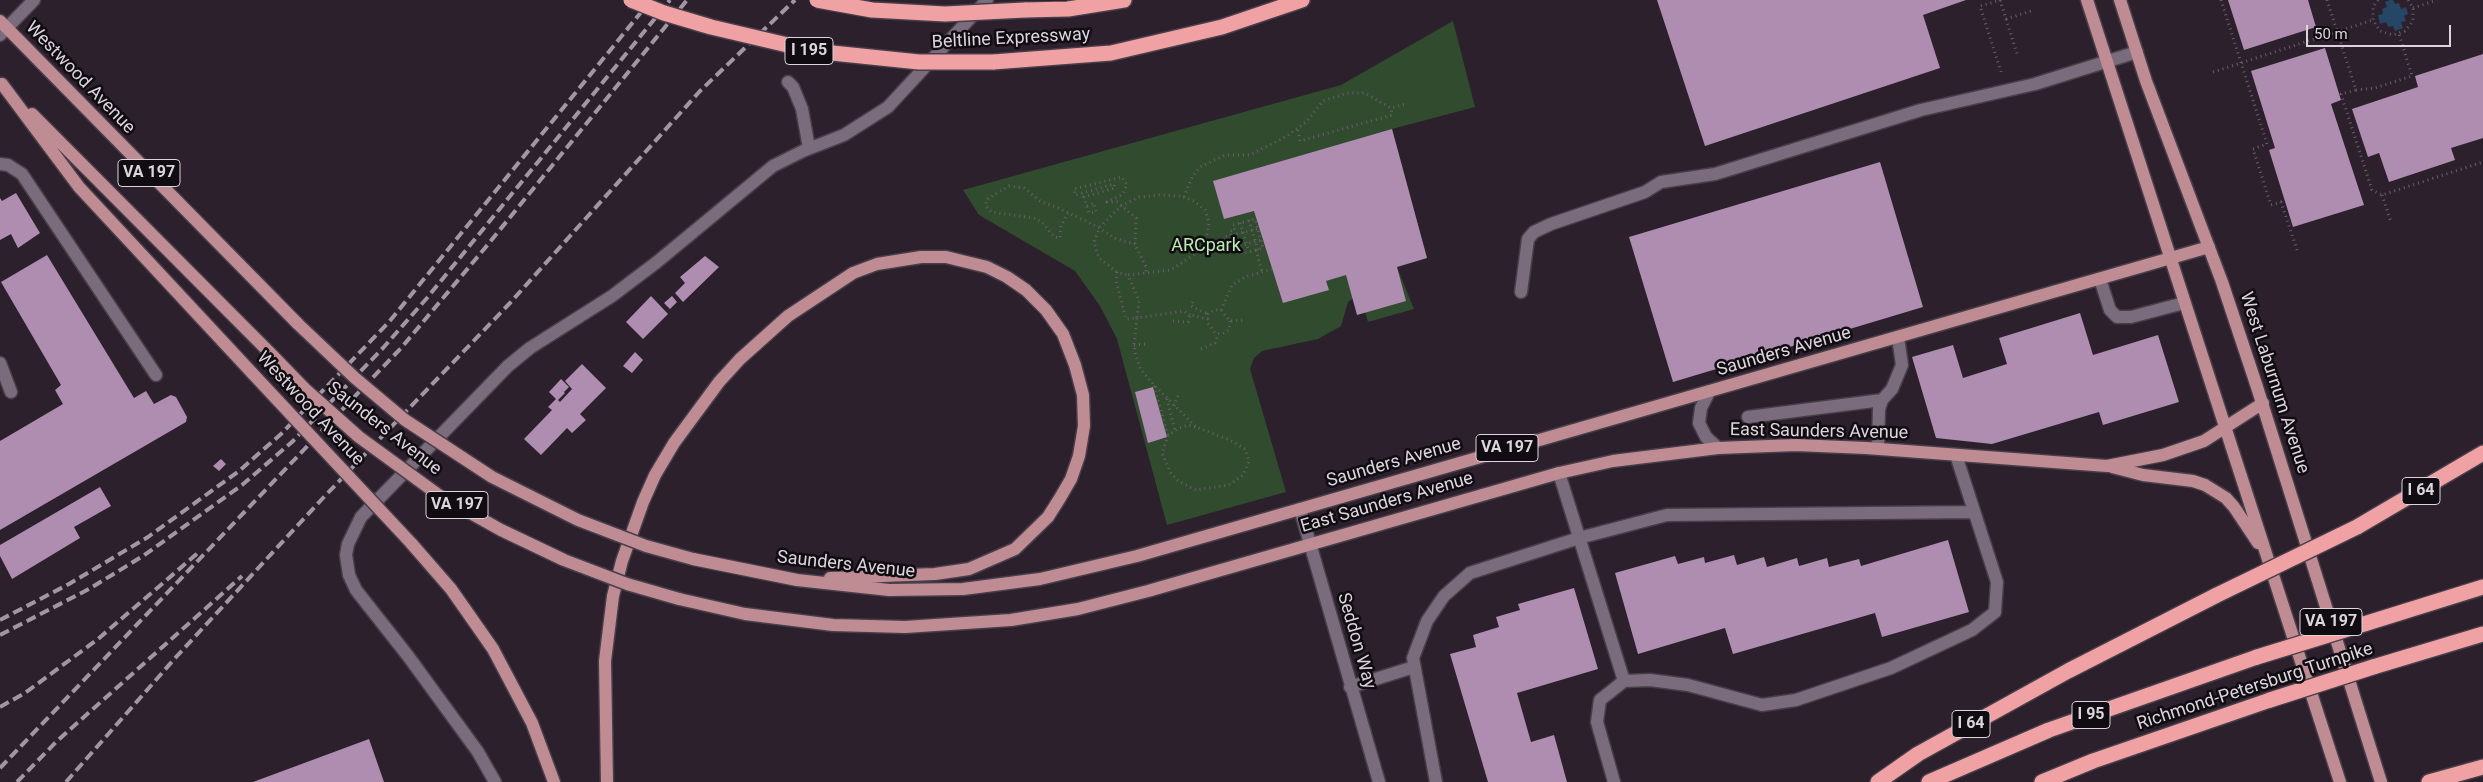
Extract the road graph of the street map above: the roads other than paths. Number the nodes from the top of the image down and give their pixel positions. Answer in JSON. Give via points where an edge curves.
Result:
{"nodes":[{"id":1,"x":34,"y":0,"type":"edge"},
{"id":2,"x":631,"y":0,"type":"edge"},
{"id":3,"x":817,"y":0,"type":"edge"},
{"id":4,"x":987,"y":0,"type":"edge"},
{"id":5,"x":1060,"y":0,"type":"edge"},
{"id":6,"x":1124,"y":0,"type":"edge"},
{"id":7,"x":1302,"y":0,"type":"edge"},
{"id":8,"x":2087,"y":0,"type":"edge"},
{"id":9,"x":2120,"y":0,"type":"edge"},
{"id":10,"x":1025,"y":10,"type":"junction"},
{"id":11,"x":2,"y":28,"type":"edge"},
{"id":12,"x":2136,"y":52,"type":"junction"},
{"id":13,"x":2107,"y":61,"type":"junction"},
{"id":14,"x":788,"y":82,"type":"dead end"},
{"id":15,"x":1,"y":83,"type":"edge"},
{"id":16,"x":809,"y":148,"type":"junction"},
{"id":17,"x":0,"y":164,"type":"edge"},
{"id":18,"x":2209,"y":247,"type":"junction"},
{"id":19,"x":2170,"y":258,"type":"junction"},
{"id":20,"x":2100,"y":279,"type":"junction"},
{"id":21,"x":1521,"y":292,"type":"dead end"},
{"id":22,"x":2184,"y":303,"type":"junction"},
{"id":23,"x":1898,"y":337,"type":"junction"},
{"id":24,"x":270,"y":353,"type":"joint"},
{"id":25,"x":0,"y":364,"type":"edge"},
{"id":26,"x":156,"y":374,"type":"dead end"},
{"id":27,"x":11,"y":392,"type":"dead end"},
{"id":28,"x":1709,"y":392,"type":"junction"},
{"id":29,"x":1882,"y":400,"type":"junction"},
{"id":30,"x":2263,"y":403,"type":"junction"},
{"id":31,"x":1748,"y":417,"type":"dead end"},
{"id":32,"x":2225,"y":428,"type":"junction"},
{"id":33,"x":1718,"y":448,"type":"junction"},
{"id":34,"x":1878,"y":448,"type":"junction"},
{"id":35,"x":2483,"y":453,"type":"edge"},
{"id":36,"x":1956,"y":455,"type":"junction"},
{"id":37,"x":2107,"y":466,"type":"junction"},
{"id":38,"x":1558,"y":472,"type":"junction"},
{"id":39,"x":1300,"y":509,"type":"junction"},
{"id":40,"x":1974,"y":512,"type":"junction"},
{"id":41,"x":1579,"y":538,"type":"junction"},
{"id":42,"x":1310,"y":544,"type":"junction"},
{"id":43,"x":2267,"y":556,"type":"junction"},
{"id":44,"x":693,"y":559,"type":"joint"},
{"id":45,"x":797,"y":580,"type":"junction"},
{"id":46,"x":2483,"y":587,"type":"edge"},
{"id":47,"x":679,"y":600,"type":"joint"},
{"id":48,"x":2483,"y":634,"type":"edge"},
{"id":49,"x":1414,"y":666,"type":"junction"},
{"id":50,"x":1624,"y":681,"type":"junction"},
{"id":51,"x":1350,"y":687,"type":"junction"},
{"id":52,"x":2483,"y":767,"type":"edge"},
{"id":53,"x":495,"y":782,"type":"edge"},
{"id":54,"x":554,"y":782,"type":"edge"},
{"id":55,"x":607,"y":782,"type":"edge"},
{"id":56,"x":1380,"y":782,"type":"edge"},
{"id":57,"x":1436,"y":782,"type":"edge"},
{"id":58,"x":1614,"y":782,"type":"edge"},
{"id":59,"x":1878,"y":782,"type":"edge"},
{"id":60,"x":1929,"y":782,"type":"edge"},
{"id":61,"x":2042,"y":782,"type":"edge"},
{"id":62,"x":2340,"y":782,"type":"edge"},
{"id":63,"x":2381,"y":782,"type":"edge"},
{"id":64,"x":2429,"y":782,"type":"edge"}],
"edges":[{"from":1,"to":11,"type":"street"},
{"from":2,"to":7,"type":"highway","name":"Beltline Expressway","number":"I 195","bridge":true,"via":[[711,27],[813,51],[919,62],[993,62],[1111,53],[1222,28]]},
{"from":3,"to":10,"type":"highway","name":"Beltline Expressway","bridge":true,"via":[[872,10],[945,14]]},
{"from":4,"to":16,"type":"street","via":[[888,107],[856,129]]},
{"from":5,"to":10,"type":"highway"},
{"from":6,"to":10,"type":"highway","name":"Beltline Expressway","via":[[1068,9]]},
{"from":8,"to":13,"type":"main road"},
{"from":9,"to":12,"type":"main road","name":"West Laburnum Avenue"},
{"from":11,"to":44,"type":"main road","name":"Westwood Avenue","number":"VA 197","bridge":true,"via":[[298,324],[405,420],[492,477],[578,520],[646,546]]},
{"from":12,"to":13,"type":"street"},
{"from":12,"to":18,"type":"main road","name":"West Laburnum Avenue"},
{"from":13,"to":19,"type":"main road"},
{"from":13,"to":21,"type":"street","via":[[2035,84],[1921,110],[1715,174],[1661,182],[1654,188],[1551,224],[1534,232],[1528,239]]},
{"from":14,"to":16,"type":"street","via":[[802,110]]},
{"from":15,"to":24,"type":"main road","name":"Westwood Avenue","number":"VA 197"},
{"from":15,"to":54,"type":"main road","name":"Westwood Avenue","bridge":true,"via":[[79,187],[451,589],[493,649],[532,723]]},
{"from":16,"to":53,"type":"street","via":[[773,166],[612,296],[530,348],[508,366],[355,526],[346,555],[356,590],[478,752]]},
{"from":17,"to":26,"type":"street","via":[[22,174]]},
{"from":18,"to":19,"type":"main road","name":"Saunders Avenue","number":"VA 197"},
{"from":18,"to":30,"type":"main road","name":"West Laburnum Avenue","number":"VA 197"},
{"from":19,"to":20,"type":"main road","name":"Saunders Avenue","number":"VA 197"},
{"from":19,"to":22,"type":"main road"},
{"from":20,"to":22,"type":"street","via":[[2110,310],[2118,317],[2131,317]]},
{"from":20,"to":23,"type":"main road","name":"Saunders Avenue","number":"VA 197"},
{"from":22,"to":32,"type":"main road"},
{"from":23,"to":28,"type":"main road","name":"Saunders Avenue","number":"VA 197"},
{"from":23,"to":29,"type":"street","via":[[1902,365],[1892,388]]},
{"from":24,"to":47,"type":"main road","name":"Saunders Avenue","number":"VA 197","bridge":true,"via":[[359,436],[440,496],[564,560]]},
{"from":25,"to":27,"type":"street"},
{"from":28,"to":33,"type":"street","via":[[1701,408],[1699,423],[1706,437]]},
{"from":28,"to":39,"type":"main road","name":"Saunders Avenue","number":"VA 197"},
{"from":29,"to":31,"type":"street"},
{"from":29,"to":34,"type":"street"},
{"from":30,"to":32,"type":"main road","name":"East Saunders Avenue"},
{"from":30,"to":63,"type":"main road","name":"West Laburnum Avenue","number":"VA 197"},
{"from":32,"to":37,"type":"main road","name":"East Saunders Avenue","via":[[2204,442],[2146,459]]},
{"from":32,"to":43,"type":"main road"},
{"from":33,"to":34,"type":"main road","name":"East Saunders Avenue","number":"VA 197","via":[[1796,445]]},
{"from":33,"to":38,"type":"main road","name":"East Saunders Avenue","number":"VA 197","via":[[1646,456]]},
{"from":34,"to":36,"type":"main road","name":"East Saunders Avenue","number":"VA 197"},
{"from":35,"to":59,"type":"highway","number":"I 64","bridge":true,"via":[[2357,527],[2059,676],[1918,754]]},
{"from":36,"to":37,"type":"main road","name":"East Saunders Avenue","number":"VA 197"},
{"from":36,"to":40,"type":"street"},
{"from":37,"to":43,"type":"main road","number":"VA 197","via":[[2143,476],[2205,485],[2234,507]]},
{"from":38,"to":41,"type":"street"},
{"from":38,"to":42,"type":"main road","name":"East Saunders Avenue","number":"VA 197"},
{"from":39,"to":42,"type":"street","name":"Seddon Way"},
{"from":39,"to":45,"type":"main road","name":"Saunders Avenue","number":"VA 197","via":[[1136,556],[1040,579],[923,591]]},
{"from":40,"to":41,"type":"street","via":[[1667,515]]},
{"from":40,"to":50,"type":"street","via":[[1997,582],[1995,612],[1972,630],[1891,668],[1796,700],[1762,705],[1688,685],[1650,680]]},
{"from":41,"to":49,"type":"street","via":[[1470,574],[1444,596],[1427,621],[1413,658]]},
{"from":41,"to":50,"type":"street"},
{"from":42,"to":47,"type":"main road","name":"East Saunders Avenue","number":"VA 197","via":[[1088,606],[974,624],[905,627],[833,625],[744,614]]},
{"from":42,"to":51,"type":"street","name":"Seddon Way"},
{"from":43,"to":62,"type":"main road","number":"VA 197"},
{"from":44,"to":45,"type":"main road","name":"Saunders Avenue","number":"VA 197"},
{"from":45,"to":55,"type":"main road","via":[[935,574],[969,569],[1015,549],[1048,517],[1071,479],[1079,456],[1084,426],[1082,395],[1075,365],[1062,334],[1046,310],[1026,290],[987,268],[946,258],[905,258],[877,264],[846,277],[788,316],[719,382],[655,475],[622,561],[613,596],[605,661]]},
{"from":46,"to":60,"type":"highway","name":"Richmond-Petersburg Turnpike","number":"I 95","bridge":true,"via":[[2257,657],[2049,730]]},
{"from":48,"to":61,"type":"highway","name":"Richmond-Petersburg Turnpike","number":"I 95","bridge":true,"via":[[2270,700],[2093,761]]},
{"from":49,"to":51,"type":"street"},
{"from":49,"to":57,"type":"street"},
{"from":50,"to":58,"type":"street","via":[[1600,700],[1597,722]]},
{"from":51,"to":56,"type":"street","name":"Seddon Way"},
{"from":52,"to":64,"type":"highway"}]}
